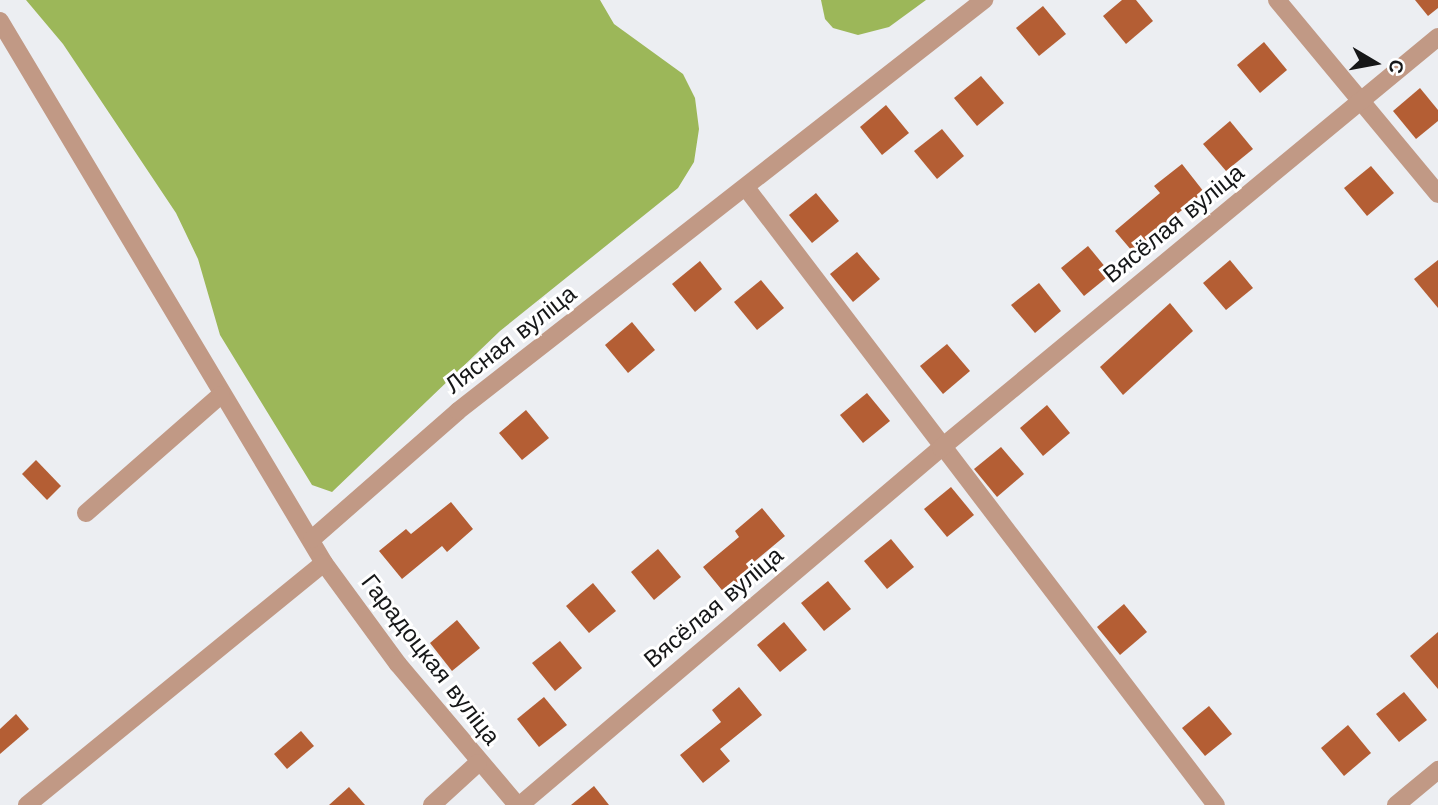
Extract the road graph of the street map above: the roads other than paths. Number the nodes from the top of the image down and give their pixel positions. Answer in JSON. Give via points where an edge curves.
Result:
{"nodes":[{"id":1,"x":984,"y":0,"type":"edge"},
{"id":2,"x":1277,"y":0,"type":"edge"},
{"id":3,"x":0,"y":21,"type":"edge"},
{"id":4,"x":1438,"y":37,"type":"edge"},
{"id":5,"x":1361,"y":101,"type":"junction"},
{"id":6,"x":747,"y":189,"type":"junction"},
{"id":7,"x":1438,"y":194,"type":"edge"},
{"id":8,"x":221,"y":395,"type":"junction"},
{"id":9,"x":941,"y":447,"type":"junction"},
{"id":10,"x":86,"y":513,"type":"dead end"},
{"id":11,"x":312,"y":539,"type":"junction"},
{"id":12,"x":324,"y":563,"type":"junction"},
{"id":13,"x":478,"y":763,"type":"junction"},
{"id":14,"x":1438,"y":770,"type":"edge"},
{"id":15,"x":27,"y":805,"type":"edge"},
{"id":16,"x":432,"y":805,"type":"edge"},
{"id":17,"x":519,"y":805,"type":"edge"},
{"id":18,"x":1216,"y":805,"type":"edge"},
{"id":19,"x":1396,"y":805,"type":"edge"}],
"edges":[{"from":1,"to":6,"type":"street","name":"Лясная вуліца"},
{"from":2,"to":5,"type":"street"},
{"from":3,"to":8,"type":"street","name":"Гарадоцкая вуліца"},
{"from":4,"to":5,"type":"street","name":"Вясёлая вуліца"},
{"from":5,"to":7,"type":"street"},
{"from":5,"to":9,"type":"street","name":"Вясёлая вуліца"},
{"from":6,"to":9,"type":"street"},
{"from":6,"to":11,"type":"street","name":"Лясная вуліца","via":[[458,411]]},
{"from":8,"to":10,"type":"street"},
{"from":8,"to":11,"type":"street","name":"Гарадоцкая вуліца"},
{"from":9,"to":17,"type":"street","name":"Вясёлая вуліца"},
{"from":9,"to":18,"type":"street"},
{"from":11,"to":12,"type":"street","name":"Гарадоцкая вуліца"},
{"from":12,"to":13,"type":"street","name":"Гарадоцкая вуліца"},
{"from":12,"to":15,"type":"street"},
{"from":13,"to":16,"type":"street"},
{"from":13,"to":17,"type":"street","name":"Гарадоцкая вуліца"},
{"from":14,"to":19,"type":"street"}]}
